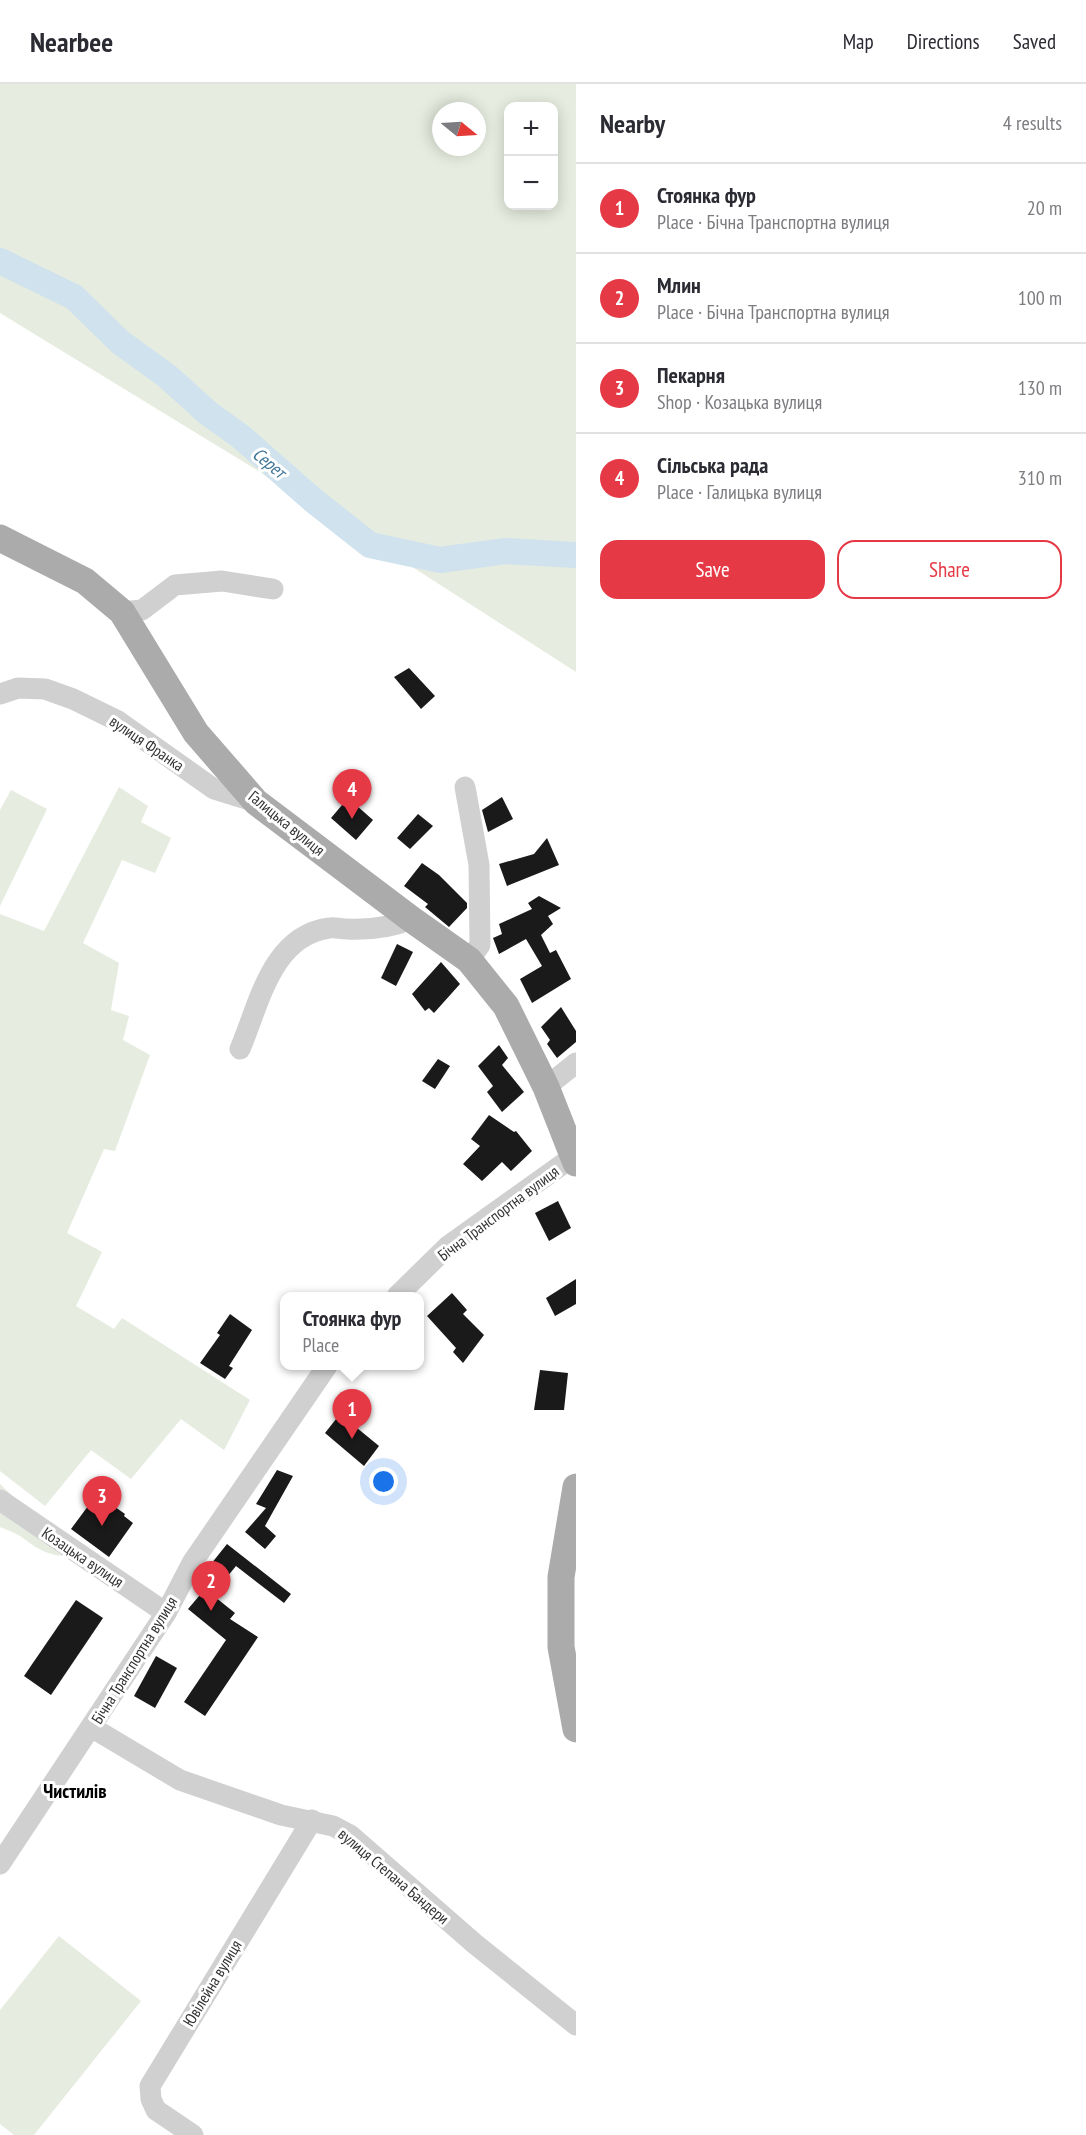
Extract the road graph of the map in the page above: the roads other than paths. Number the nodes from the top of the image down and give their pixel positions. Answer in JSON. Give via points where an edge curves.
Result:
{"nodes":[{"id":1,"x":0,"y":538,"type":"edge"},
{"id":2,"x":273,"y":589,"type":"dead end"},
{"id":3,"x":122,"y":612,"type":"junction"},
{"id":4,"x":0,"y":694,"type":"edge"},
{"id":5,"x":465,"y":788,"type":"dead end"},
{"id":6,"x":256,"y":802,"type":"junction"},
{"id":7,"x":411,"y":919,"type":"junction"},
{"id":8,"x":469,"y":960,"type":"junction"},
{"id":9,"x":240,"y":1049,"type":"dead end"},
{"id":10,"x":576,"y":1063,"type":"edge"},
{"id":11,"x":546,"y":1087,"type":"junction"},
{"id":12,"x":575,"y":1159,"type":"edge"},
{"id":13,"x":401,"y":1292,"type":"edge"},
{"id":14,"x":324,"y":1370,"type":"edge"},
{"id":15,"x":576,"y":1487,"type":"edge"},
{"id":16,"x":0,"y":1500,"type":"edge"},
{"id":17,"x":166,"y":1613,"type":"junction"},
{"id":18,"x":91,"y":1727,"type":"junction"},
{"id":19,"x":576,"y":1729,"type":"edge"},
{"id":20,"x":312,"y":1820,"type":"junction"},
{"id":21,"x":0,"y":1864,"type":"edge"},
{"id":22,"x":576,"y":2025,"type":"edge"},
{"id":23,"x":193,"y":2135,"type":"edge"}],
"edges":[{"from":1,"to":3,"type":"main road","name":"Галицька вулиця","via":[[86,581]]},
{"from":2,"to":3,"type":"street","via":[[222,581],[175,585],[142,610]]},
{"from":3,"to":6,"type":"main road","name":"Галицька вулиця","via":[[196,733]]},
{"from":4,"to":6,"type":"street","name":"вулиця Франка","via":[[18,688],[45,689],[73,699],[118,720],[214,789]]},
{"from":5,"to":8,"type":"street","via":[[479,865],[480,945]]},
{"from":6,"to":7,"type":"main road","name":"Галицька вулиця"},
{"from":7,"to":8,"type":"main road","name":"Галицька вулиця"},
{"from":7,"to":9,"type":"street","via":[[392,927],[331,928],[313,932],[297,942],[272,969]]},
{"from":8,"to":11,"type":"main road","name":"Галицька вулиця","via":[[506,1006]]},
{"from":10,"to":11,"type":"street"},
{"from":11,"to":12,"type":"main road","name":"Галицька вулиця"},
{"from":12,"to":13,"type":"street","name":"Бічна Транспортна вулиця","via":[[448,1246]]},
{"from":14,"to":17,"type":"street","name":"Бічна Транспортна вулиця","via":[[192,1563]]},
{"from":15,"to":19,"type":"main road","via":[[561,1577],[561,1647]]},
{"from":16,"to":17,"type":"street","name":"Козацька вулиця"},
{"from":17,"to":18,"type":"street","name":"Бічна Транспортна вулиця"},
{"from":18,"to":20,"type":"street","name":"вулиця Степана Бандери","via":[[180,1780],[281,1815]]},
{"from":18,"to":21,"type":"street","name":"Бічна Транспортна вулиця"},
{"from":20,"to":22,"type":"street","name":"вулиця Степана Бандери","via":[[350,1835]]},
{"from":20,"to":23,"type":"street","name":"Ювілейна вулиця","via":[[150,2086],[156,2110]]}]}
